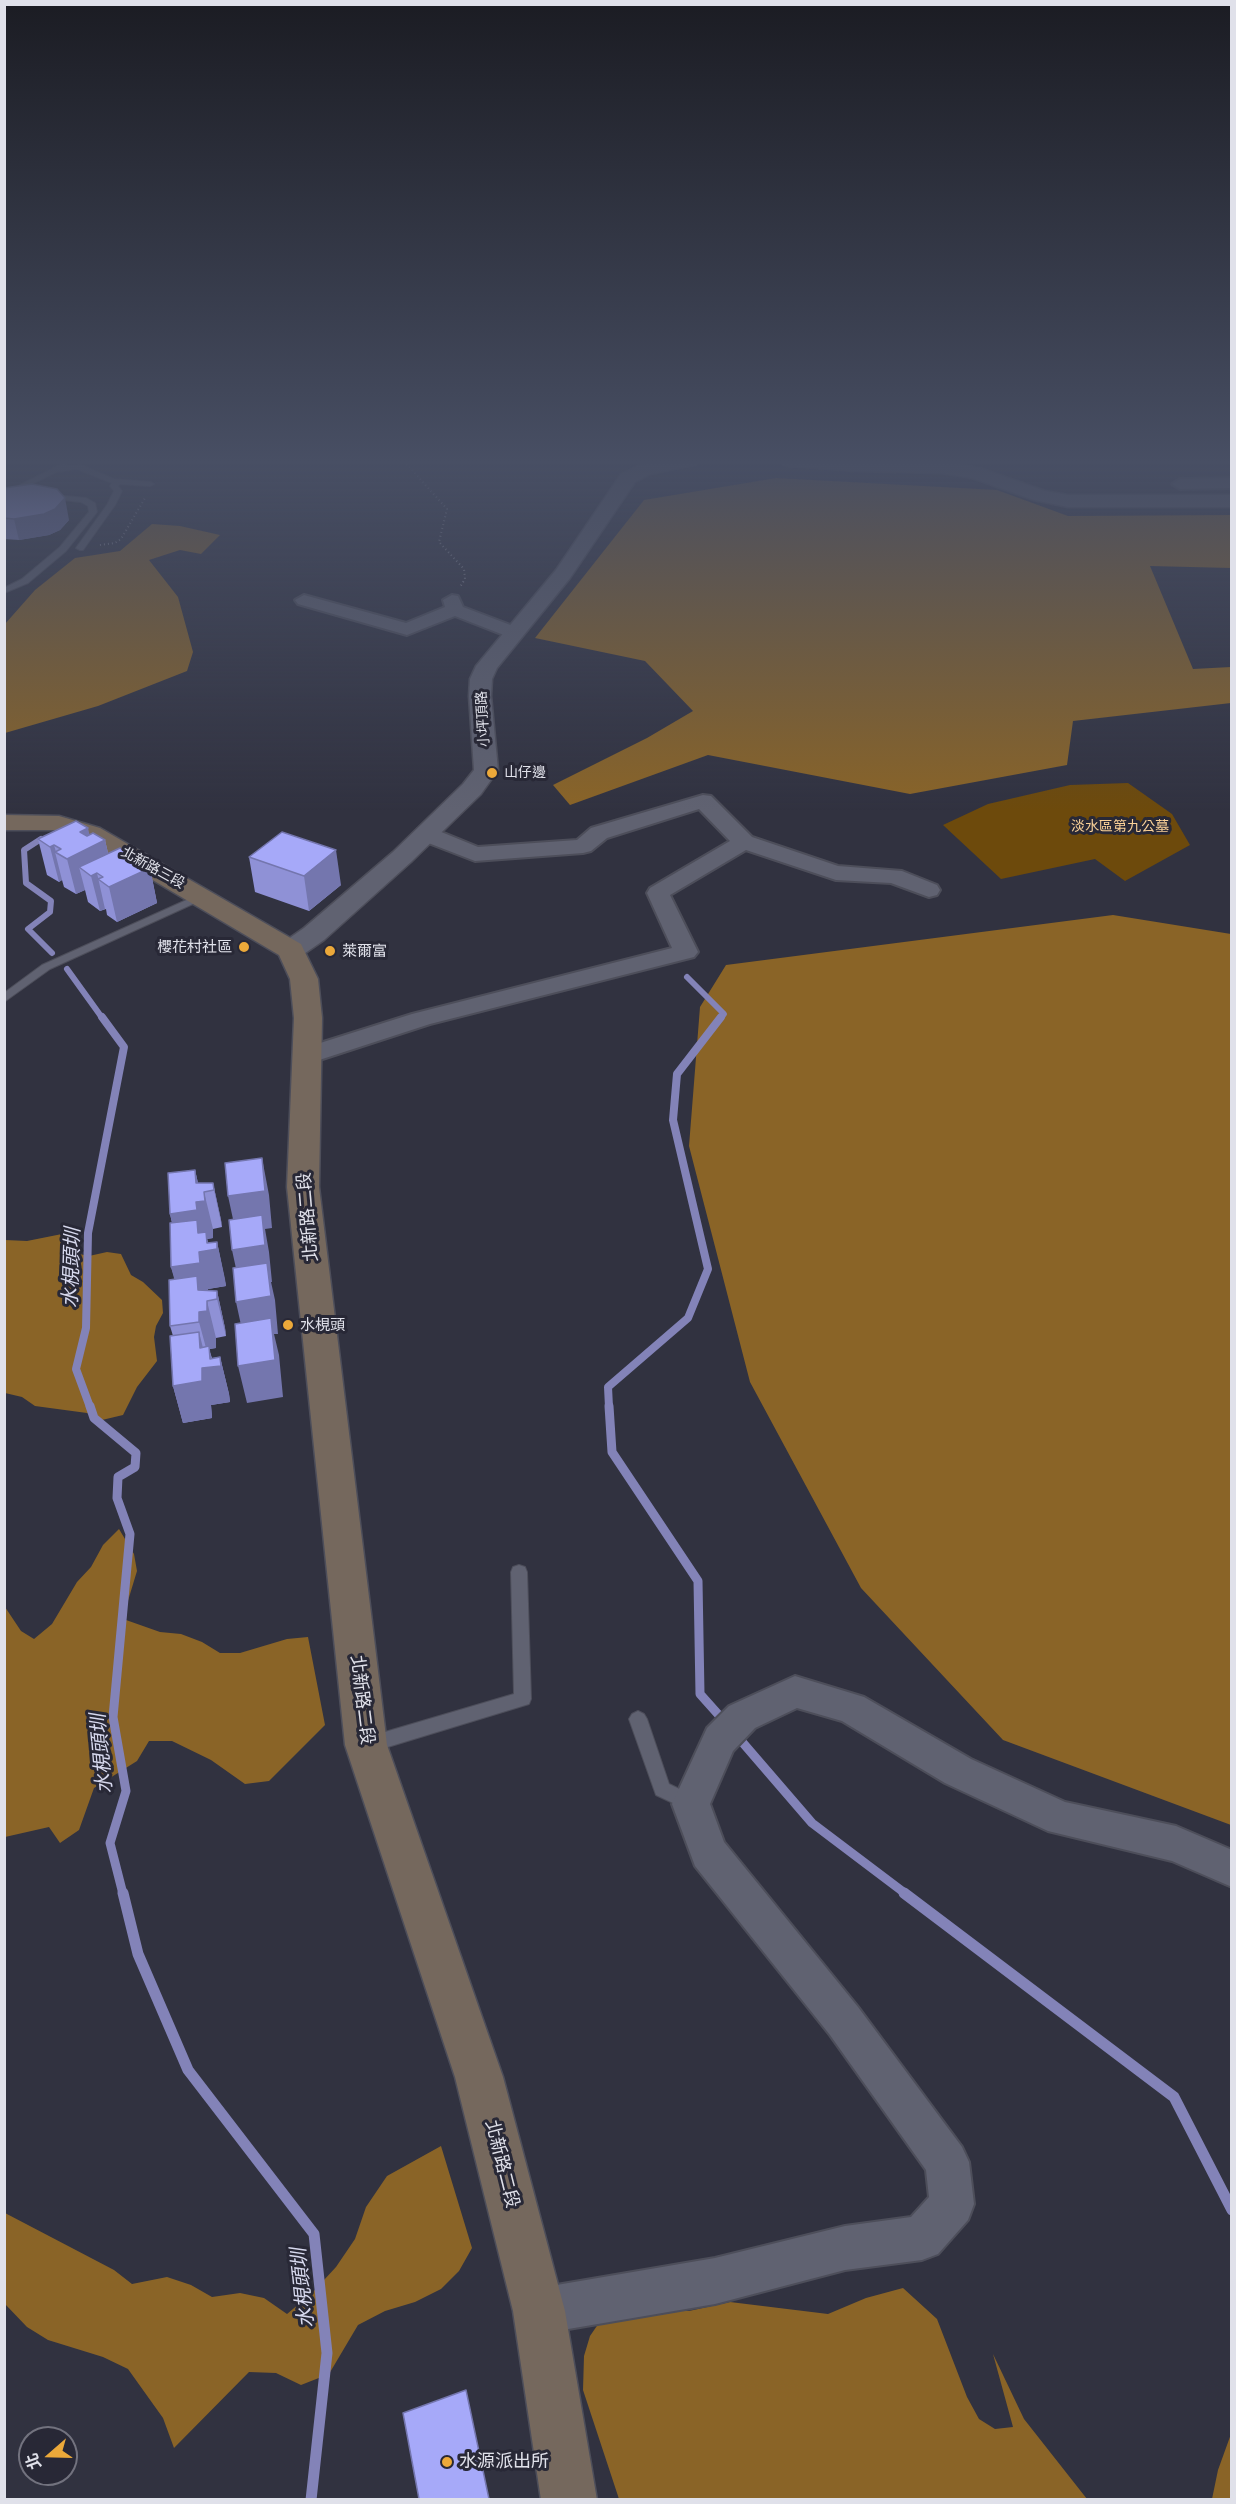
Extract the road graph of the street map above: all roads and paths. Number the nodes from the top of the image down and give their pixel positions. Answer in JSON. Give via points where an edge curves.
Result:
{"nodes":[{"id":1,"x":29,"y":578,"type":"edge"},
{"id":2,"x":465,"y":578,"type":"edge"},
{"id":3,"x":560,"y":578,"type":"edge"},
{"id":4,"x":4,"y":591,"type":"edge"},
{"id":5,"x":304,"y":600,"type":"dead end"},
{"id":6,"x":454,"y":605,"type":"junction"},
{"id":7,"x":513,"y":633,"type":"junction"},
{"id":8,"x":4,"y":822,"type":"edge"},
{"id":9,"x":426,"y":834,"type":"junction"},
{"id":10,"x":744,"y":842,"type":"junction"},
{"id":11,"x":929,"y":890,"type":"dead end"},
{"id":12,"x":202,"y":896,"type":"junction"},
{"id":13,"x":291,"y":950,"type":"junction"},
{"id":14,"x":4,"y":999,"type":"edge"},
{"id":15,"x":307,"y":1056,"type":"junction"},
{"id":16,"x":519,"y":1572,"type":"dead end"},
{"id":17,"x":638,"y":1719,"type":"dead end"},
{"id":18,"x":366,"y":1745,"type":"junction"},
{"id":19,"x":691,"y":1804,"type":"junction"},
{"id":20,"x":1232,"y":1869,"type":"edge"},
{"id":21,"x":539,"y":2311,"type":"junction"},
{"id":22,"x":569,"y":2499,"type":"edge"}],
"edges":[{"from":1,"to":4,"type":"lane"},
{"from":2,"to":6,"type":"path"},
{"from":3,"to":7,"type":"street","name":"小坪頂路"},
{"from":5,"to":6,"type":"street","via":[[407,629]]},
{"from":6,"to":7,"type":"street"},
{"from":7,"to":9,"type":"street","name":"小坪頂路","via":[[481,679],[486,770]]},
{"from":8,"to":12,"type":"main road","name":"北新路三段","via":[[59,823],[91,833]]},
{"from":9,"to":10,"type":"street","via":[[475,854],[583,846],[599,833],[703,801]]},
{"from":9,"to":13,"type":"street","name":"小坪頂路"},
{"from":10,"to":11,"type":"street","via":[[836,873],[894,876]]},
{"from":10,"to":15,"type":"street","via":[[658,893],[686,952],[421,1019]]},
{"from":12,"to":13,"type":"main road","name":"北新路三段"},
{"from":12,"to":14,"type":"lane","via":[[46,967]]},
{"from":13,"to":15,"type":"main road","name":"北新路二段","via":[[304,979]]},
{"from":15,"to":18,"type":"main road","name":"北新路二段","via":[[303,1187]]},
{"from":16,"to":18,"type":"lane","via":[[523,1699]]},
{"from":17,"to":19,"type":"lane","via":[[662,1789]]},
{"from":18,"to":21,"type":"main road","name":"北新路二段","via":[[479,2077]]},
{"from":19,"to":20,"type":"street","via":[[731,1729],[795,1692],[851,1708],[958,1771],[1061,1819],[1176,1844]]},
{"from":19,"to":21,"type":"street","via":[[709,1853],[844,2021],[947,2162],[952,2204],[922,2238],[846,2248],[715,2281]]},
{"from":21,"to":22,"type":"main road","name":"北新路二段"}]}
